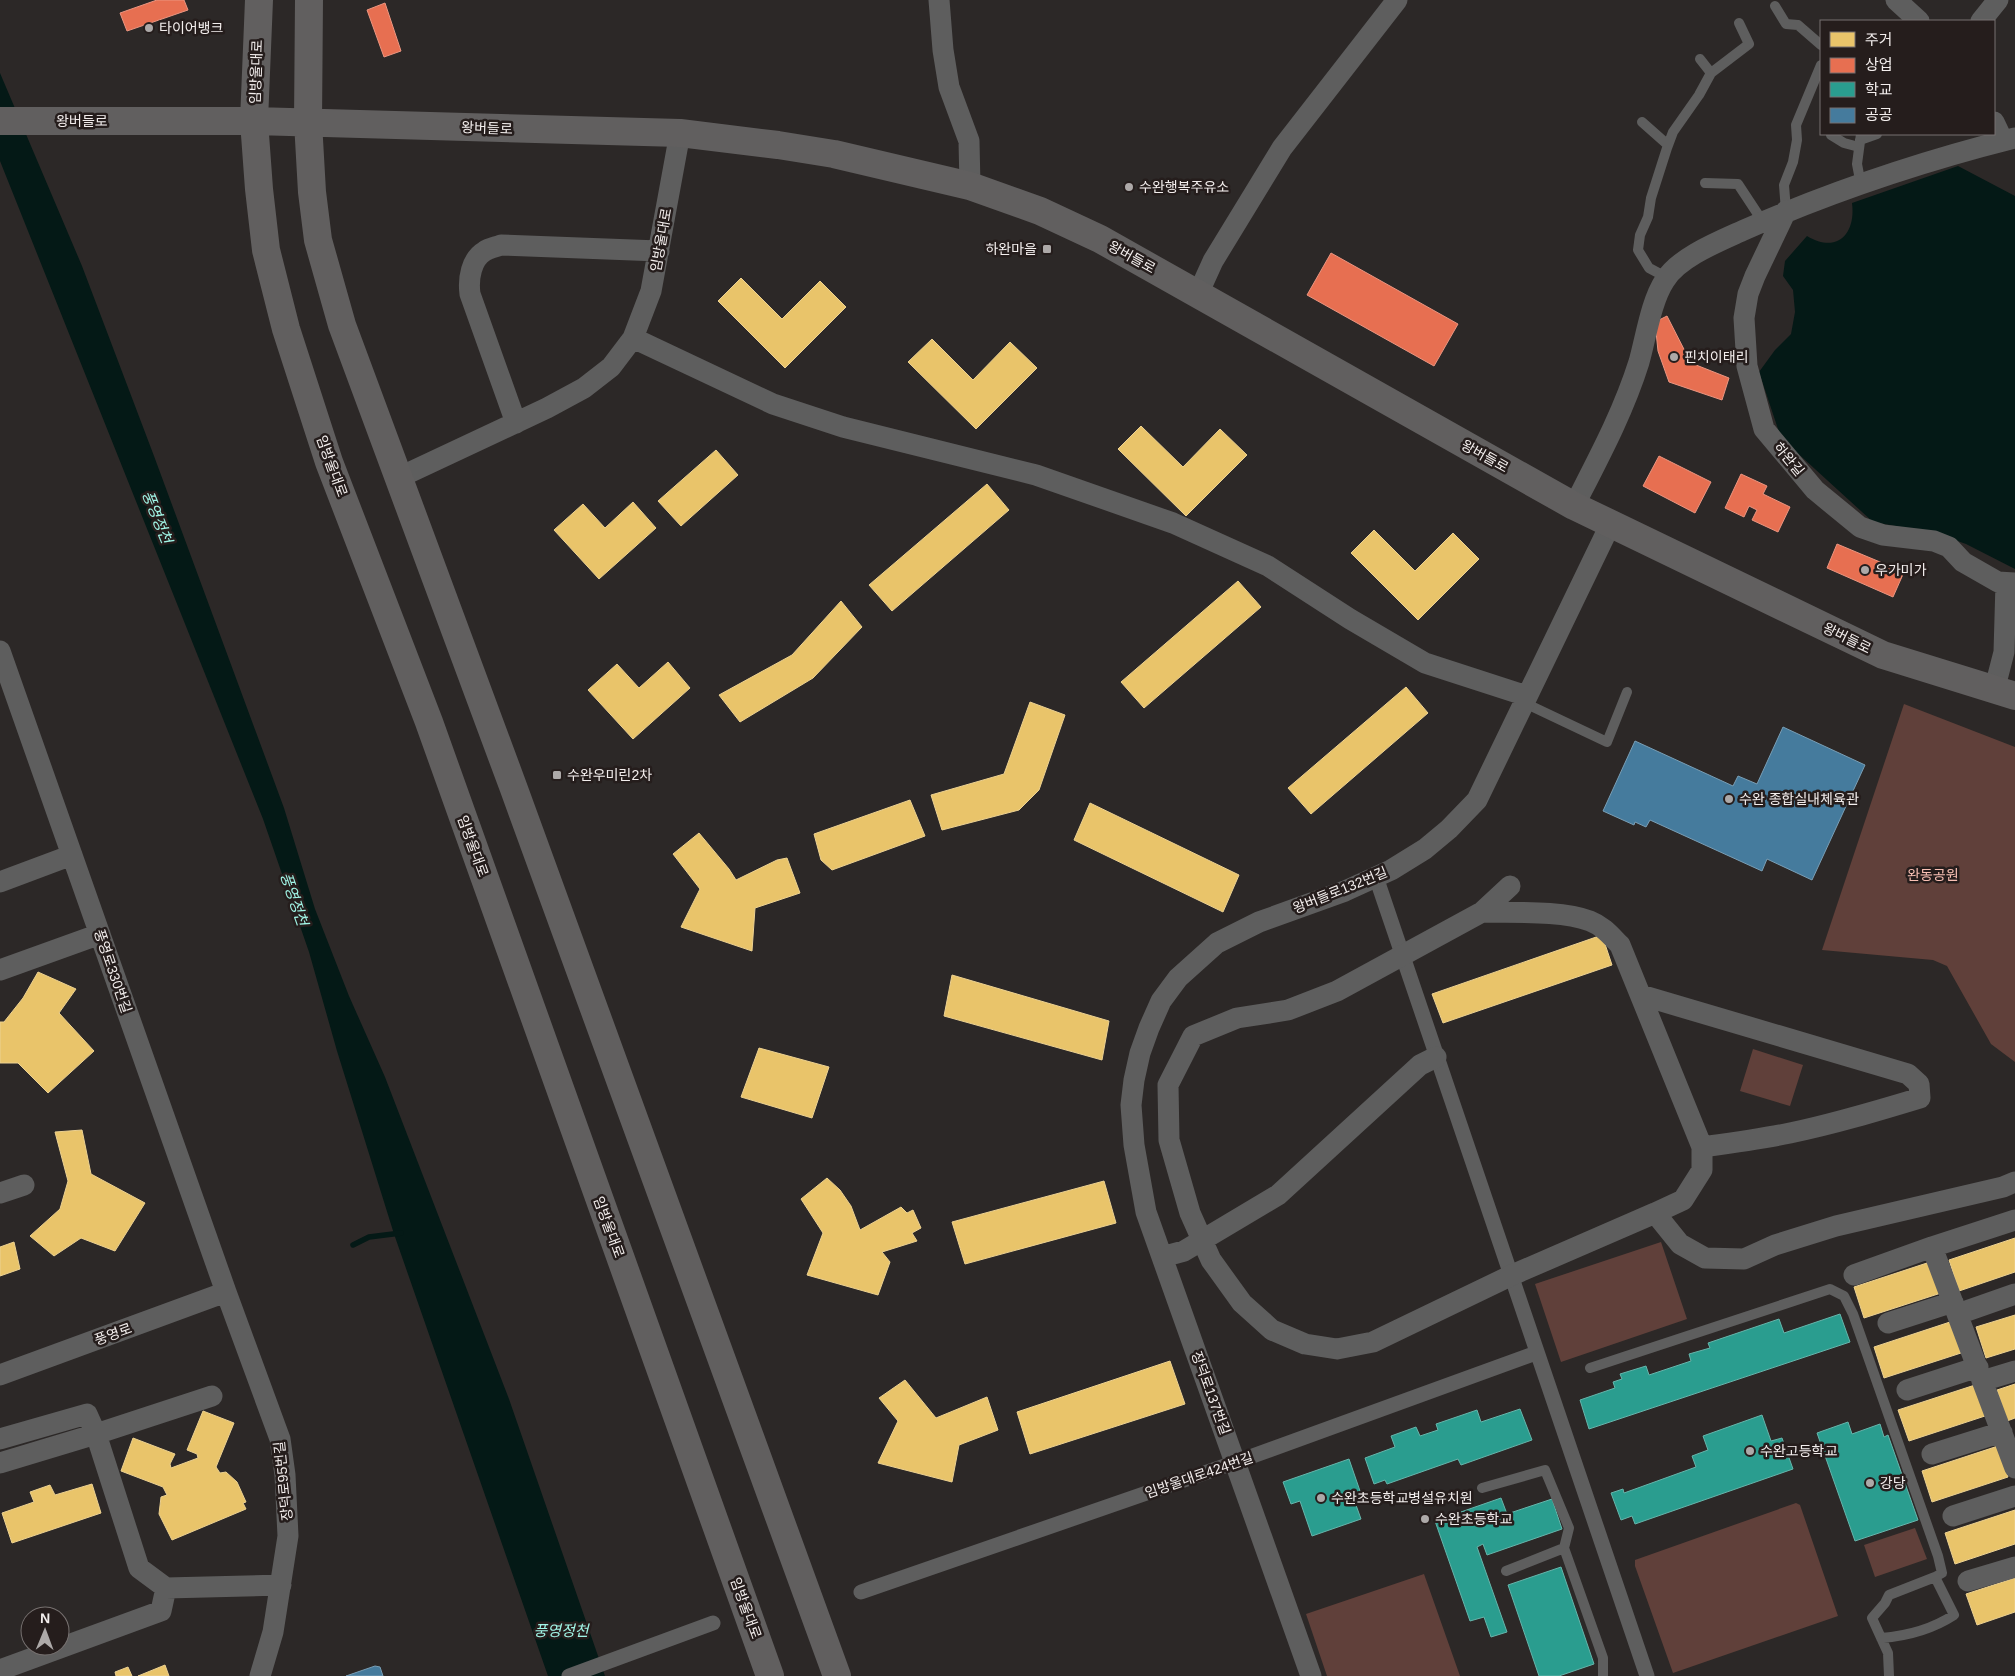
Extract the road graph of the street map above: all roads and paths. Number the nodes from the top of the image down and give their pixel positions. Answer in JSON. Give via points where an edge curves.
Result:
{"nodes":[{"id":1,"x":259,"y":0,"type":"edge"},
{"id":2,"x":309,"y":0,"type":"edge"},
{"id":3,"x":939,"y":0,"type":"edge"},
{"id":4,"x":1397,"y":0,"type":"edge"},
{"id":5,"x":1896,"y":0,"type":"edge"},
{"id":6,"x":1998,"y":0,"type":"edge"},
{"id":7,"x":1776,"y":6,"type":"dead end"},
{"id":8,"x":1917,"y":20,"type":"edge"},
{"id":9,"x":1982,"y":20,"type":"edge"},
{"id":10,"x":1739,"y":23,"type":"dead end"},
{"id":11,"x":1820,"y":44,"type":"edge"},
{"id":12,"x":1700,"y":59,"type":"dead end"},
{"id":13,"x":1820,"y":68,"type":"edge"},
{"id":14,"x":1711,"y":73,"type":"junction"},
{"id":15,"x":254,"y":121,"type":"junction"},
{"id":16,"x":0,"y":122,"type":"edge"},
{"id":17,"x":308,"y":122,"type":"junction"},
{"id":18,"x":1642,"y":122,"type":"dead end"},
{"id":19,"x":680,"y":134,"type":"junction"},
{"id":20,"x":2004,"y":134,"type":"edge"},
{"id":21,"x":1831,"y":135,"type":"dead end"},
{"id":22,"x":1874,"y":135,"type":"edge"},
{"id":23,"x":1860,"y":140,"type":"edge"},
{"id":24,"x":1668,"y":145,"type":"junction"},
{"id":25,"x":1705,"y":183,"type":"dead end"},
{"id":26,"x":1860,"y":185,"type":"junction"},
{"id":27,"x":970,"y":186,"type":"junction"},
{"id":28,"x":1786,"y":211,"type":"junction"},
{"id":29,"x":1763,"y":222,"type":"junction"},
{"id":30,"x":659,"y":251,"type":"junction"},
{"id":31,"x":1666,"y":277,"type":"junction"},
{"id":32,"x":1198,"y":294,"type":"junction"},
{"id":33,"x":633,"y":338,"type":"junction"},
{"id":34,"x":516,"y":423,"type":"junction"},
{"id":35,"x":400,"y":477,"type":"junction"},
{"id":36,"x":1574,"y":506,"type":"junction"},
{"id":37,"x":1611,"y":523,"type":"junction"},
{"id":38,"x":2010,"y":583,"type":"edge"},
{"id":39,"x":0,"y":650,"type":"edge"},
{"id":40,"x":1627,"y":692,"type":"dead end"},
{"id":41,"x":2004,"y":694,"type":"edge"},
{"id":42,"x":1527,"y":696,"type":"junction"},
{"id":43,"x":72,"y":855,"type":"junction"},
{"id":44,"x":1376,"y":878,"type":"junction"},
{"id":45,"x":0,"y":882,"type":"edge"},
{"id":46,"x":1510,"y":886,"type":"dead end"},
{"id":47,"x":1482,"y":912,"type":"junction"},
{"id":48,"x":100,"y":934,"type":"junction"},
{"id":49,"x":1402,"y":954,"type":"junction"},
{"id":50,"x":0,"y":970,"type":"edge"},
{"id":51,"x":1640,"y":995,"type":"junction"},
{"id":52,"x":1436,"y":1057,"type":"junction"},
{"id":53,"x":1131,"y":1105,"type":"joint"},
{"id":54,"x":1702,"y":1148,"type":"junction"},
{"id":55,"x":2015,"y":1182,"type":"edge"},
{"id":56,"x":24,"y":1185,"type":"dead end"},
{"id":57,"x":0,"y":1193,"type":"edge"},
{"id":58,"x":1655,"y":1213,"type":"junction"},
{"id":59,"x":2015,"y":1220,"type":"edge"},
{"id":60,"x":1202,"y":1241,"type":"junction"},
{"id":61,"x":1932,"y":1247,"type":"junction"},
{"id":62,"x":1162,"y":1258,"type":"junction"},
{"id":63,"x":1854,"y":1275,"type":"dead end"},
{"id":64,"x":1510,"y":1276,"type":"junction"},
{"id":65,"x":226,"y":1292,"type":"junction"},
{"id":66,"x":2015,"y":1294,"type":"edge"},
{"id":67,"x":1955,"y":1308,"type":"junction"},
{"id":68,"x":1888,"y":1323,"type":"dead end"},
{"id":69,"x":1536,"y":1353,"type":"junction"},
{"id":70,"x":1590,"y":1368,"type":"dead end"},
{"id":71,"x":2015,"y":1371,"type":"edge"},
{"id":72,"x":1980,"y":1374,"type":"junction"},
{"id":73,"x":0,"y":1375,"type":"edge"},
{"id":74,"x":1907,"y":1390,"type":"dead end"},
{"id":75,"x":212,"y":1396,"type":"dead end"},
{"id":76,"x":96,"y":1434,"type":"junction"},
{"id":77,"x":0,"y":1439,"type":"edge"},
{"id":78,"x":2008,"y":1439,"type":"edge"},
{"id":79,"x":1932,"y":1454,"type":"dead end"},
{"id":80,"x":0,"y":1462,"type":"edge"},
{"id":81,"x":1236,"y":1462,"type":"junction"},
{"id":82,"x":2015,"y":1468,"type":"edge"},
{"id":83,"x":1482,"y":1488,"type":"dead end"},
{"id":84,"x":2015,"y":1496,"type":"edge"},
{"id":85,"x":1954,"y":1516,"type":"dead end"},
{"id":86,"x":1564,"y":1548,"type":"junction"},
{"id":87,"x":2015,"y":1567,"type":"edge"},
{"id":88,"x":1506,"y":1571,"type":"dead end"},
{"id":89,"x":1935,"y":1576,"type":"junction"},
{"id":90,"x":1968,"y":1581,"type":"dead end"},
{"id":91,"x":281,"y":1585,"type":"junction"},
{"id":92,"x":166,"y":1588,"type":"junction"},
{"id":93,"x":861,"y":1592,"type":"dead end"},
{"id":94,"x":713,"y":1623,"type":"dead end"},
{"id":95,"x":1881,"y":1638,"type":"junction"},
{"id":96,"x":0,"y":1670,"type":"edge"},
{"id":97,"x":260,"y":1676,"type":"edge"},
{"id":98,"x":569,"y":1676,"type":"edge"},
{"id":99,"x":770,"y":1676,"type":"edge"},
{"id":100,"x":837,"y":1676,"type":"edge"},
{"id":101,"x":1310,"y":1676,"type":"edge"},
{"id":102,"x":1603,"y":1676,"type":"edge"},
{"id":103,"x":1647,"y":1676,"type":"edge"},
{"id":104,"x":1889,"y":1676,"type":"edge"}],
"edges":[{"from":1,"to":15,"type":"main road","name":"임방울대로"},
{"from":2,"to":17,"type":"main road"},
{"from":3,"to":27,"type":"street","via":[[949,87],[969,141]]},
{"from":4,"to":32,"type":"street","via":[[1282,148],[1212,261]]},
{"from":5,"to":8,"type":"street"},
{"from":6,"to":9,"type":"street"},
{"from":7,"to":11,"type":"lane","via":[[1786,24],[1798,25]]},
{"from":10,"to":14,"type":"lane","via":[[1749,44]]},
{"from":12,"to":14,"type":"lane"},
{"from":13,"to":28,"type":"lane","name":"하완길","via":[[1796,125],[1794,155],[1784,185]]},
{"from":14,"to":24,"type":"lane"},
{"from":15,"to":16,"type":"main road","name":"왕버들로"},
{"from":15,"to":17,"type":"main road","name":"왕버들로"},
{"from":15,"to":99,"type":"main road","name":"임방울대로","via":[[266,250],[286,329],[329,462],[428,722]]},
{"from":17,"to":19,"type":"main road","name":"왕버들로"},
{"from":17,"to":35,"type":"main road","via":[[318,240],[342,324]]},
{"from":18,"to":24,"type":"lane"},
{"from":19,"to":27,"type":"main road","name":"왕버들로","via":[[834,154]]},
{"from":19,"to":30,"type":"street","name":"임방울대로"},
{"from":20,"to":26,"type":"street"},
{"from":21,"to":23,"type":"lane","via":[[1844,143]]},
{"from":22,"to":23,"type":"lane"},
{"from":23,"to":26,"type":"lane","via":[[1857,164]]},
{"from":24,"to":31,"type":"lane","via":[[1638,250],[1649,268]]},
{"from":25,"to":29,"type":"lane","via":[[1738,184]]},
{"from":26,"to":28,"type":"street"},
{"from":27,"to":32,"type":"main road","name":"왕버들로","via":[[1100,239]]},
{"from":28,"to":29,"type":"street"},
{"from":28,"to":38,"type":"street","name":"하완길","via":[[1755,276],[1744,318],[1747,366],[1764,429],[1814,490],[1860,527],[1883,536],[1934,541],[1949,547],[1963,562],[1998,582]]},
{"from":29,"to":31,"type":"street","via":[[1716,243],[1680,264]]},
{"from":30,"to":33,"type":"street","name":"임방울대로","via":[[652,292]]},
{"from":30,"to":34,"type":"street","via":[[501,246],[485,251],[473,266],[468,281],[470,294]]},
{"from":31,"to":36,"type":"street","via":[[1615,424]]},
{"from":32,"to":36,"type":"main road","name":"왕버들로"},
{"from":33,"to":34,"type":"street","name":"임방울대로","via":[[610,367],[584,388]]},
{"from":33,"to":42,"type":"street","via":[[773,404],[843,427],[1036,474],[1173,523],[1268,566],[1425,663]]},
{"from":34,"to":35,"type":"street","name":"임방울대로"},
{"from":35,"to":100,"type":"main road"},
{"from":36,"to":37,"type":"main road","name":"왕버들로"},
{"from":37,"to":41,"type":"main road","name":"왕버들로","via":[[1883,655]]},
{"from":37,"to":42,"type":"street","name":"왕버들로132번길"},
{"from":38,"to":41,"type":"street"},
{"from":39,"to":43,"type":"street","name":"풍영로330번길"},
{"from":40,"to":42,"type":"lane","via":[[1606,742],[1531,706]]},
{"from":42,"to":44,"type":"street","name":"왕버들로132번길","via":[[1477,800],[1425,849]]},
{"from":43,"to":45,"type":"street"},
{"from":43,"to":48,"type":"street","name":"풍영로330번길"},
{"from":44,"to":49,"type":"street"},
{"from":44,"to":53,"type":"street","name":"왕버들로132번길","via":[[1259,922],[1217,943],[1178,978],[1161,1001],[1140,1053]]},
{"from":46,"to":47,"type":"street"},
{"from":47,"to":49,"type":"street"},
{"from":47,"to":51,"type":"street","via":[[1564,916],[1590,921],[1620,945]]},
{"from":48,"to":50,"type":"street"},
{"from":48,"to":65,"type":"street","name":"풍영로330번길"},
{"from":49,"to":52,"type":"street"},
{"from":49,"to":60,"type":"street","via":[[1338,991],[1288,1010],[1237,1018],[1193,1036],[1168,1085],[1169,1140],[1190,1213]]},
{"from":51,"to":54,"type":"street"},
{"from":51,"to":54,"type":"street","via":[[1908,1074],[1919,1084],[1920,1098],[1889,1108],[1789,1133]]},
{"from":52,"to":60,"type":"street","via":[[1420,1065],[1278,1196]]},
{"from":52,"to":64,"type":"street"},
{"from":53,"to":62,"type":"street","name":"장덕로137번길","via":[[1134,1145],[1146,1212]]},
{"from":54,"to":58,"type":"street","via":[[1702,1170],[1683,1200]]},
{"from":55,"to":58,"type":"street","via":[[1836,1226],[1775,1245],[1744,1259],[1705,1258],[1680,1244]]},
{"from":56,"to":57,"type":"street"},
{"from":58,"to":64,"type":"street"},
{"from":59,"to":61,"type":"street"},
{"from":60,"to":62,"type":"street"},
{"from":60,"to":64,"type":"street","via":[[1211,1260],[1242,1303],[1272,1330],[1305,1344],[1337,1348],[1372,1342]]},
{"from":61,"to":63,"type":"street"},
{"from":61,"to":67,"type":"street"},
{"from":62,"to":81,"type":"street","name":"장덕로137번길"},
{"from":64,"to":69,"type":"street"},
{"from":65,"to":73,"type":"street","name":"풍영로"},
{"from":65,"to":91,"type":"street","name":"장덕로95번길","via":[[280,1439],[288,1536]]},
{"from":66,"to":67,"type":"street"},
{"from":67,"to":68,"type":"street"},
{"from":67,"to":72,"type":"street"},
{"from":69,"to":81,"type":"street","name":"임방울대로424번길"},
{"from":69,"to":103,"type":"street"},
{"from":70,"to":89,"type":"lane","via":[[1830,1289],[1844,1296],[1938,1556],[1942,1573]]},
{"from":71,"to":72,"type":"street"},
{"from":72,"to":74,"type":"street"},
{"from":72,"to":78,"type":"street"},
{"from":75,"to":76,"type":"street"},
{"from":76,"to":77,"type":"street","via":[[86,1414]]},
{"from":76,"to":80,"type":"street"},
{"from":76,"to":92,"type":"street","via":[[139,1568]]},
{"from":78,"to":79,"type":"street"},
{"from":78,"to":82,"type":"street"},
{"from":81,"to":93,"type":"street","name":"임방울대로424번길"},
{"from":81,"to":101,"type":"street","name":"장덕로137번길"},
{"from":83,"to":86,"type":"lane","via":[[1545,1470],[1568,1528]]},
{"from":84,"to":85,"type":"street"},
{"from":86,"to":88,"type":"lane"},
{"from":86,"to":102,"type":"lane","via":[[1603,1658]]},
{"from":87,"to":90,"type":"street"},
{"from":89,"to":95,"type":"lane","via":[[1889,1595],[1872,1618]]},
{"from":89,"to":95,"type":"lane","via":[[1954,1615],[1937,1626],[1904,1636]]},
{"from":91,"to":92,"type":"street"},
{"from":91,"to":97,"type":"street","name":"장덕로95번길","via":[[274,1632]]},
{"from":92,"to":96,"type":"street","via":[[161,1612]]},
{"from":94,"to":98,"type":"street"},
{"from":95,"to":104,"type":"lane","via":[[1888,1653]]}]}
